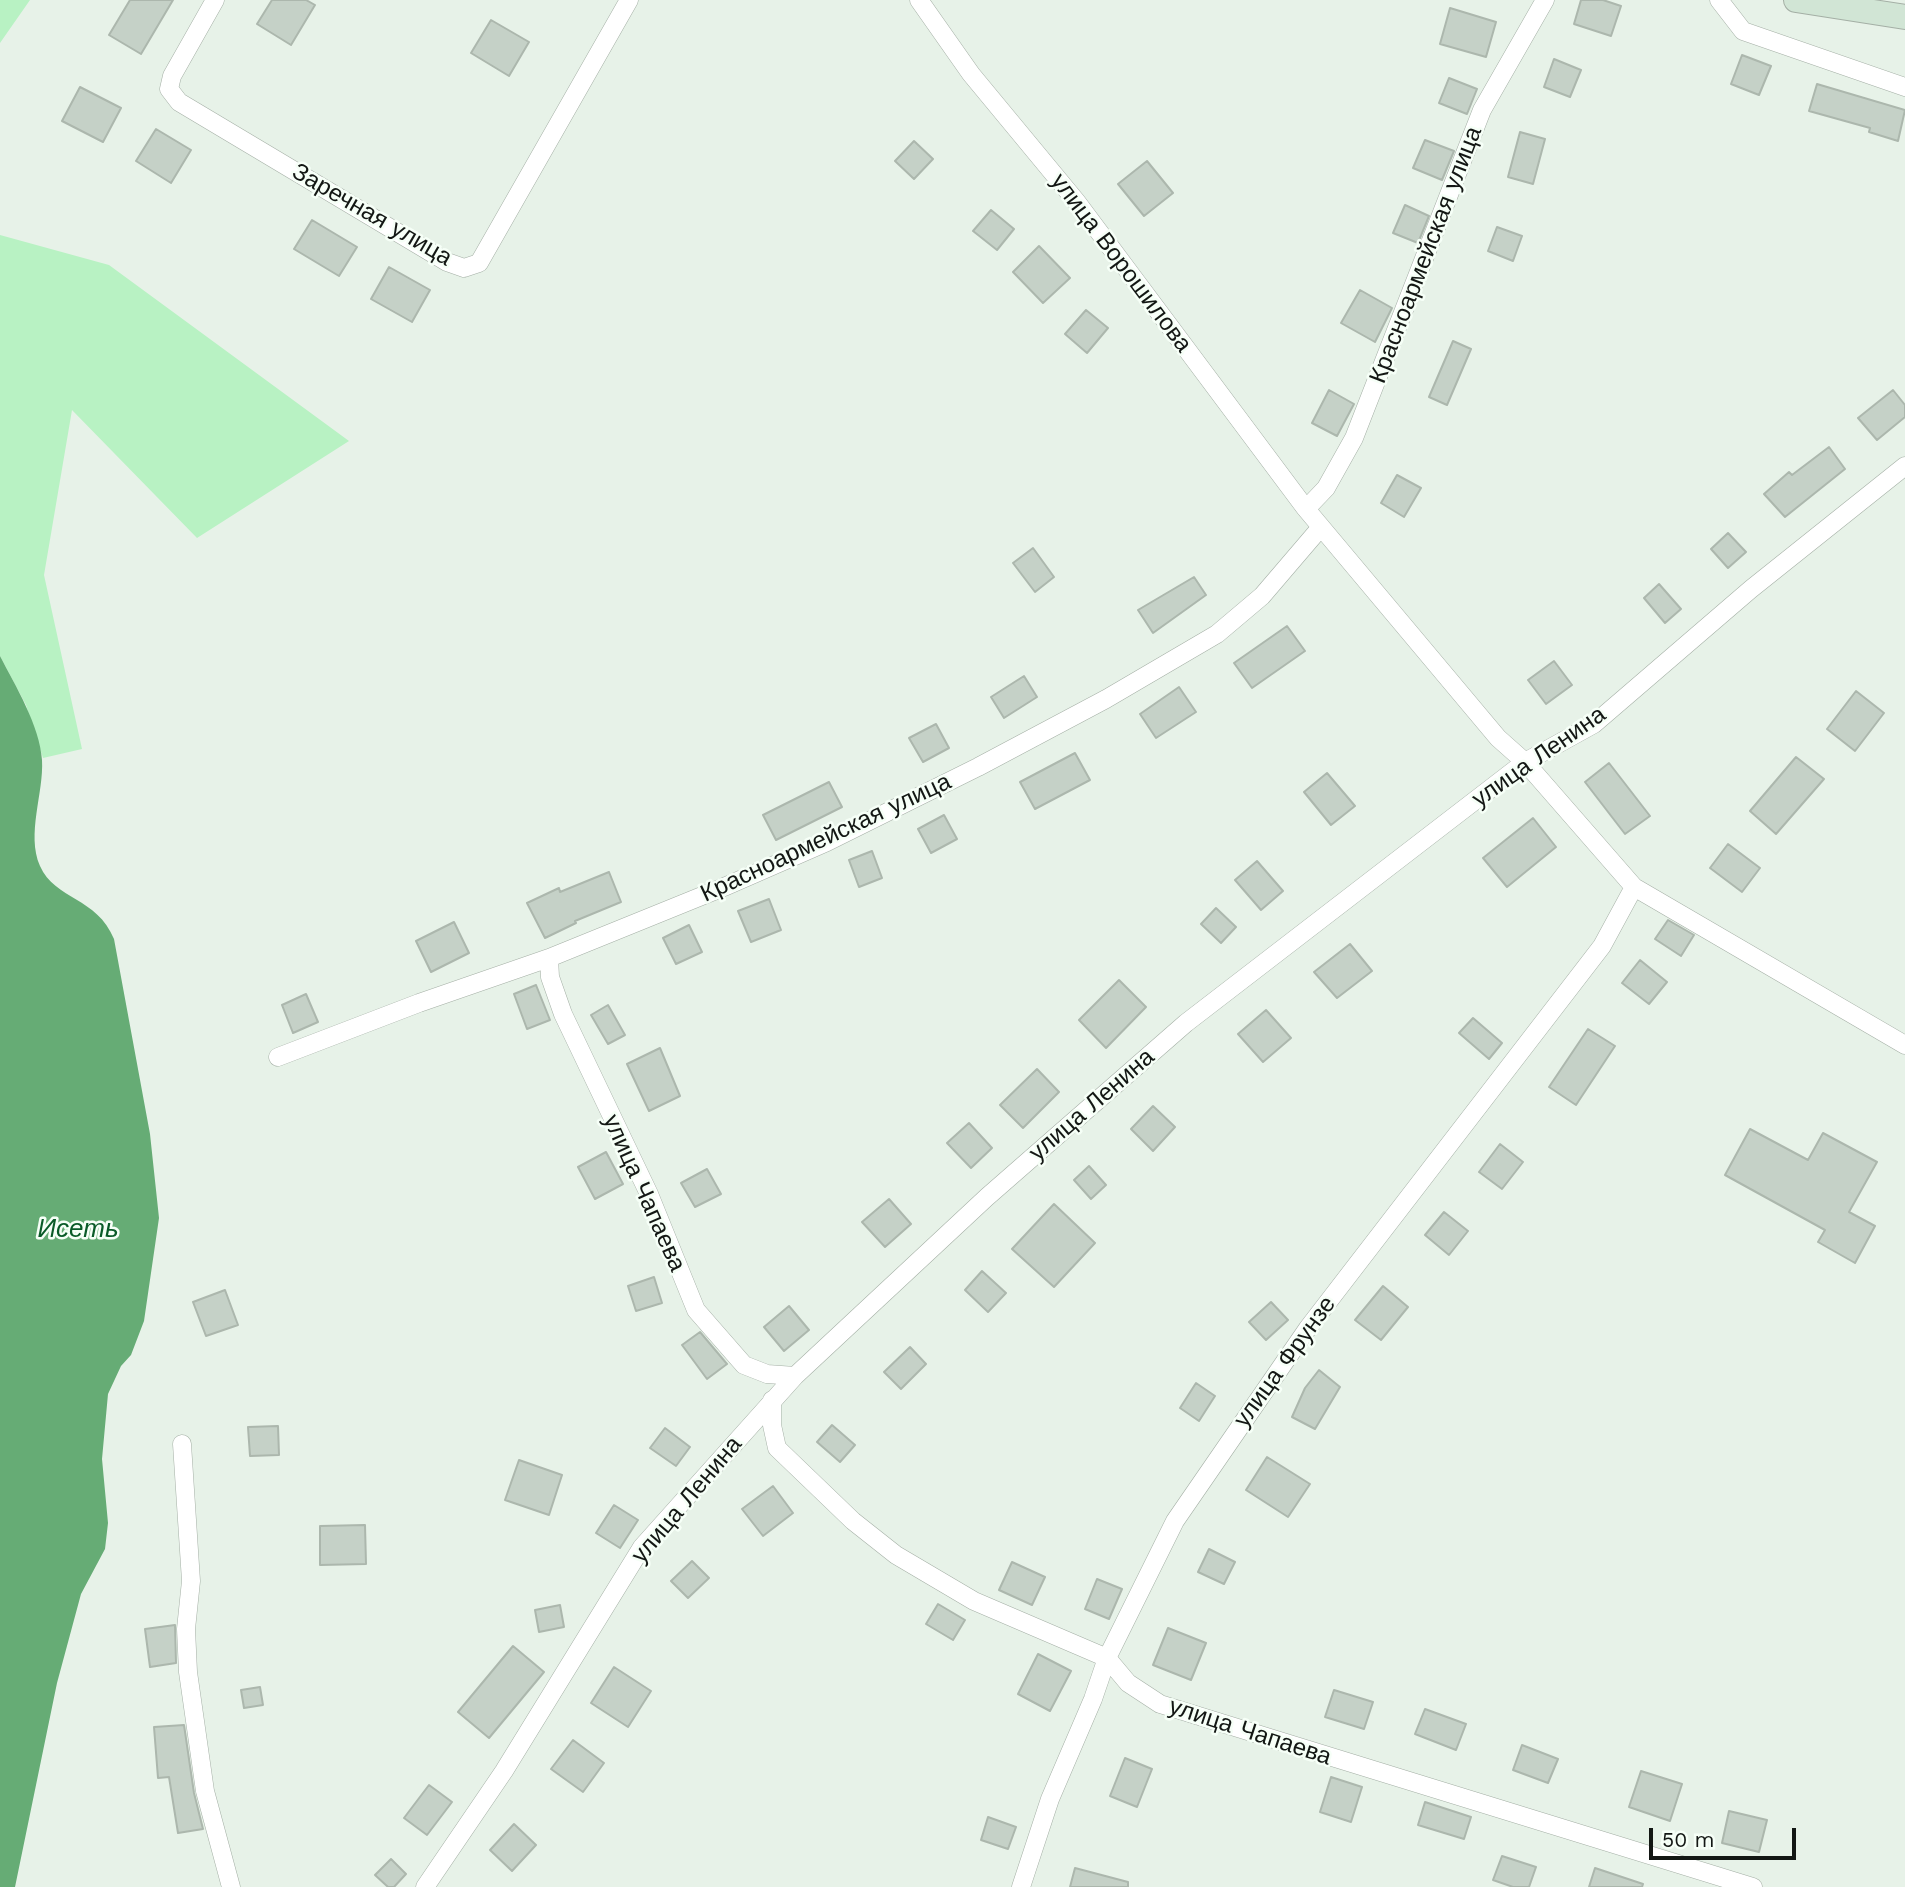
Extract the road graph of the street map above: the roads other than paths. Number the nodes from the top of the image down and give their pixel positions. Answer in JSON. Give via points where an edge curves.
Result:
{"nodes":[{"id":1,"x":215,"y":0,"type":"edge"},
{"id":2,"x":629,"y":0,"type":"edge"},
{"id":3,"x":919,"y":0,"type":"edge"},
{"id":4,"x":1545,"y":0,"type":"edge"},
{"id":5,"x":1719,"y":0,"type":"edge"},
{"id":6,"x":1796,"y":0,"type":"edge"},
{"id":7,"x":1905,"y":17,"type":"edge"},
{"id":8,"x":1905,"y":87,"type":"edge"},
{"id":9,"x":1905,"y":466,"type":"edge"},
{"id":10,"x":1306,"y":509,"type":"junction"},
{"id":11,"x":1321,"y":527,"type":"junction"},
{"id":12,"x":1525,"y":762,"type":"junction"},
{"id":13,"x":1634,"y":887,"type":"junction"},
{"id":14,"x":549,"y":958,"type":"junction"},
{"id":15,"x":1905,"y":1045,"type":"edge"},
{"id":16,"x":278,"y":1057,"type":"dead end"},
{"id":17,"x":795,"y":1376,"type":"junction"},
{"id":18,"x":772,"y":1400,"type":"junction"},
{"id":19,"x":182,"y":1444,"type":"dead end"},
{"id":20,"x":1107,"y":1658,"type":"junction"},
{"id":21,"x":231,"y":1887,"type":"edge"},
{"id":22,"x":425,"y":1887,"type":"edge"},
{"id":23,"x":1021,"y":1887,"type":"edge"},
{"id":24,"x":1753,"y":1887,"type":"edge"}],
"edges":[{"from":1,"to":2,"type":"street","name":"Заречная улица","via":[[172,76],[169,89],[179,102],[464,268],[479,263]]},
{"from":3,"to":10,"type":"street","name":"улица Ворошилова"},
{"from":4,"to":10,"type":"street","name":"Красноармейская улица","via":[[1482,110],[1354,438],[1326,488]]},
{"from":5,"to":8,"type":"street","via":[[1743,31]]},
{"from":6,"to":7,"type":"main road"},
{"from":9,"to":12,"type":"street","name":"улица Ленина","via":[[1751,589],[1594,724]]},
{"from":10,"to":11,"type":"street","name":"улица Ворошилова"},
{"from":11,"to":12,"type":"street","name":"улица Ворошилова","via":[[1498,738]]},
{"from":11,"to":14,"type":"street","name":"Красноармейская улица","via":[[1240,617],[1105,699],[827,842]]},
{"from":12,"to":13,"type":"street","name":"улица Ворошилова"},
{"from":12,"to":17,"type":"street","name":"улица Ленина","via":[[1186,1023],[987,1197]]},
{"from":13,"to":15,"type":"street","name":"улица Ворошилова"},
{"from":13,"to":20,"type":"street","name":"улица Фрунзе","via":[[1602,946],[1308,1328],[1226,1444],[1175,1521]]},
{"from":14,"to":16,"type":"street","name":"Красноармейская улица"},
{"from":14,"to":17,"type":"street","name":"улица Чапаева","via":[[550,977],[563,1014],[649,1194],[696,1310],[744,1365],[767,1374]]},
{"from":17,"to":18,"type":"street","name":"улица Ленина"},
{"from":18,"to":20,"type":"street","name":"улица Чапаева","via":[[778,1448],[825,1496],[885,1546],[974,1601]]},
{"from":18,"to":22,"type":"street","name":"улица Ленина","via":[[642,1547],[504,1771]]},
{"from":19,"to":21,"type":"street","via":[[191,1581],[188,1672],[205,1791]]},
{"from":20,"to":23,"type":"street","name":"улица Фрунзе","via":[[1050,1799]]},
{"from":20,"to":24,"type":"street","name":"улица Чапаева","via":[[1128,1683],[1160,1704],[1193,1716]]}]}
